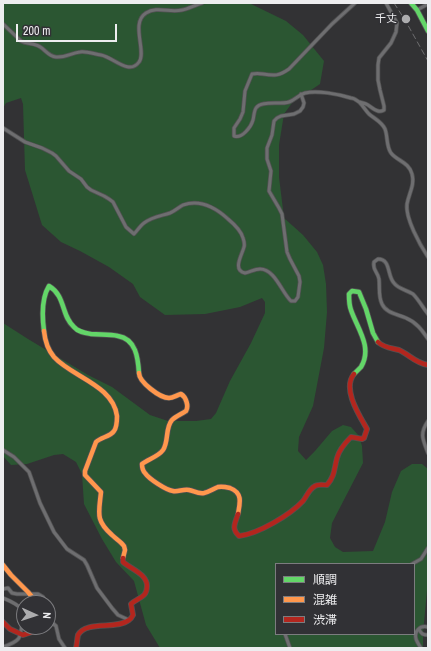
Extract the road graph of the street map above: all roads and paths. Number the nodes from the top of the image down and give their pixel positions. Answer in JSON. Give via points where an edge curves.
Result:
{"nodes":[{"id":1,"x":202,"y":3,"type":"edge"},
{"id":2,"x":355,"y":3,"type":"edge"},
{"id":3,"x":386,"y":3,"type":"edge"},
{"id":4,"x":411,"y":3,"type":"edge"},
{"id":5,"x":428,"y":4,"type":"edge"},
{"id":6,"x":417,"y":10,"type":"junction"},
{"id":7,"x":3,"y":24,"type":"edge"},
{"id":8,"x":428,"y":31,"type":"edge"},
{"id":9,"x":301,"y":94,"type":"junction"},
{"id":10,"x":358,"y":101,"type":"junction"},
{"id":11,"x":3,"y":128,"type":"edge"},
{"id":12,"x":428,"y":257,"type":"edge"},
{"id":13,"x":428,"y":314,"type":"edge"},
{"id":14,"x":428,"y":339,"type":"edge"},
{"id":15,"x":428,"y":365,"type":"edge"},
{"id":16,"x":428,"y":421,"type":"edge"},
{"id":17,"x":3,"y":450,"type":"edge"},
{"id":18,"x":428,"y":453,"type":"edge"},
{"id":19,"x":428,"y":548,"type":"edge"},
{"id":20,"x":414,"y":563,"type":"edge"},
{"id":21,"x":3,"y":565,"type":"edge"},
{"id":22,"x":3,"y":589,"type":"edge"},
{"id":23,"x":30,"y":594,"type":"junction"},
{"id":24,"x":40,"y":595,"type":"edge"},
{"id":25,"x":3,"y":598,"type":"edge"},
{"id":26,"x":16,"y":606,"type":"edge"},
{"id":27,"x":129,"y":620,"type":"junction"},
{"id":28,"x":3,"y":622,"type":"edge"},
{"id":29,"x":56,"y":626,"type":"edge"},
{"id":30,"x":428,"y":627,"type":"edge"},
{"id":31,"x":419,"y":629,"type":"junction"},
{"id":32,"x":16,"y":632,"type":"edge"},
{"id":33,"x":21,"y":635,"type":"edge"},
{"id":34,"x":285,"y":635,"type":"edge"},
{"id":35,"x":428,"y":635,"type":"edge"},
{"id":36,"x":3,"y":647,"type":"edge"},
{"id":37,"x":65,"y":648,"type":"edge"},
{"id":38,"x":76,"y":648,"type":"edge"},
{"id":39,"x":290,"y":648,"type":"edge"},
{"id":40,"x":421,"y":648,"type":"edge"}],
"edges":[{"from":1,"to":7,"type":"street","via":[[180,11],[157,10],[144,14],[139,32],[140,59],[132,67],[123,66],[103,55],[84,52],[64,57],[53,56],[36,45],[21,42]]},
{"from":2,"to":9,"type":"street","via":[[289,69],[278,75],[252,74],[245,91],[243,112],[234,128],[234,136],[239,137],[248,128],[258,105],[286,103]]},
{"from":3,"to":10,"type":"street","via":[[397,23],[396,32],[379,58],[378,80],[384,110],[378,111]]},
{"from":4,"to":6,"type":"main road"},
{"from":5,"to":6,"type":"street"},
{"from":6,"to":8,"type":"main road"},
{"from":9,"to":10,"type":"street","via":[[328,94]]},
{"from":9,"to":11,"type":"street","via":[[304,103],[300,111],[274,121],[266,153],[271,171],[269,191],[282,214],[286,252],[299,276],[300,291],[295,301],[287,298],[277,281],[267,271],[239,271],[244,246],[241,232],[227,217],[210,206],[196,203],[182,206],[145,222],[134,234],[126,227],[113,202],[87,187],[52,153],[25,142]]},
{"from":10,"to":12,"type":"street","via":[[383,125],[392,154],[408,165],[413,185],[407,212]]},
{"from":13,"to":14,"type":"street","via":[[413,295],[394,284],[385,262],[381,259],[375,260],[373,266],[378,278],[382,306],[388,312],[414,323],[422,329]]},
{"from":15,"to":27,"type":"main road","via":[[418,363],[400,351],[379,343],[359,292],[351,291],[348,301],[364,339],[366,356],[351,378],[349,388],[356,410],[367,429],[366,434],[362,439],[351,437],[346,441],[335,463],[332,481],[327,485],[314,487],[303,501],[270,525],[248,535],[238,536],[234,529],[240,500],[232,488],[220,486],[200,494],[185,490],[175,491],[151,479],[143,470],[142,464],[160,454],[166,445],[172,420],[185,413],[187,404],[183,395],[167,398],[145,384],[139,377],[135,348],[127,338],[85,334],[75,329],[56,291],[49,286],[43,299],[43,321],[44,336],[50,353],[61,364],[106,395],[117,412],[114,430],[96,442],[85,475],[100,490],[98,513],[102,525],[124,547],[124,562],[143,576],[147,583],[145,594],[131,604],[133,615]]},
{"from":16,"to":18,"type":"street","via":[[422,432]]},
{"from":17,"to":27,"type":"street","via":[[30,472],[40,503],[54,532],[67,549],[84,560],[97,588],[112,608]]},
{"from":19,"to":20,"type":"street","via":[[421,559]]},
{"from":21,"to":23,"type":"main road"},
{"from":22,"to":23,"type":"street","via":[[8,588],[17,594]]},
{"from":23,"to":24,"type":"street"},
{"from":25,"to":26,"type":"street"},
{"from":27,"to":38,"type":"main road","via":[[84,630],[80,633]]},
{"from":28,"to":32,"type":"main road"},
{"from":29,"to":37,"type":"street","via":[[59,639]]},
{"from":30,"to":31,"type":"street"},
{"from":31,"to":35,"type":"street"},
{"from":31,"to":40,"type":"street","via":[[416,637]]},
{"from":33,"to":36,"type":"street","via":[[16,642]]},
{"from":34,"to":39,"type":"street"}]}
